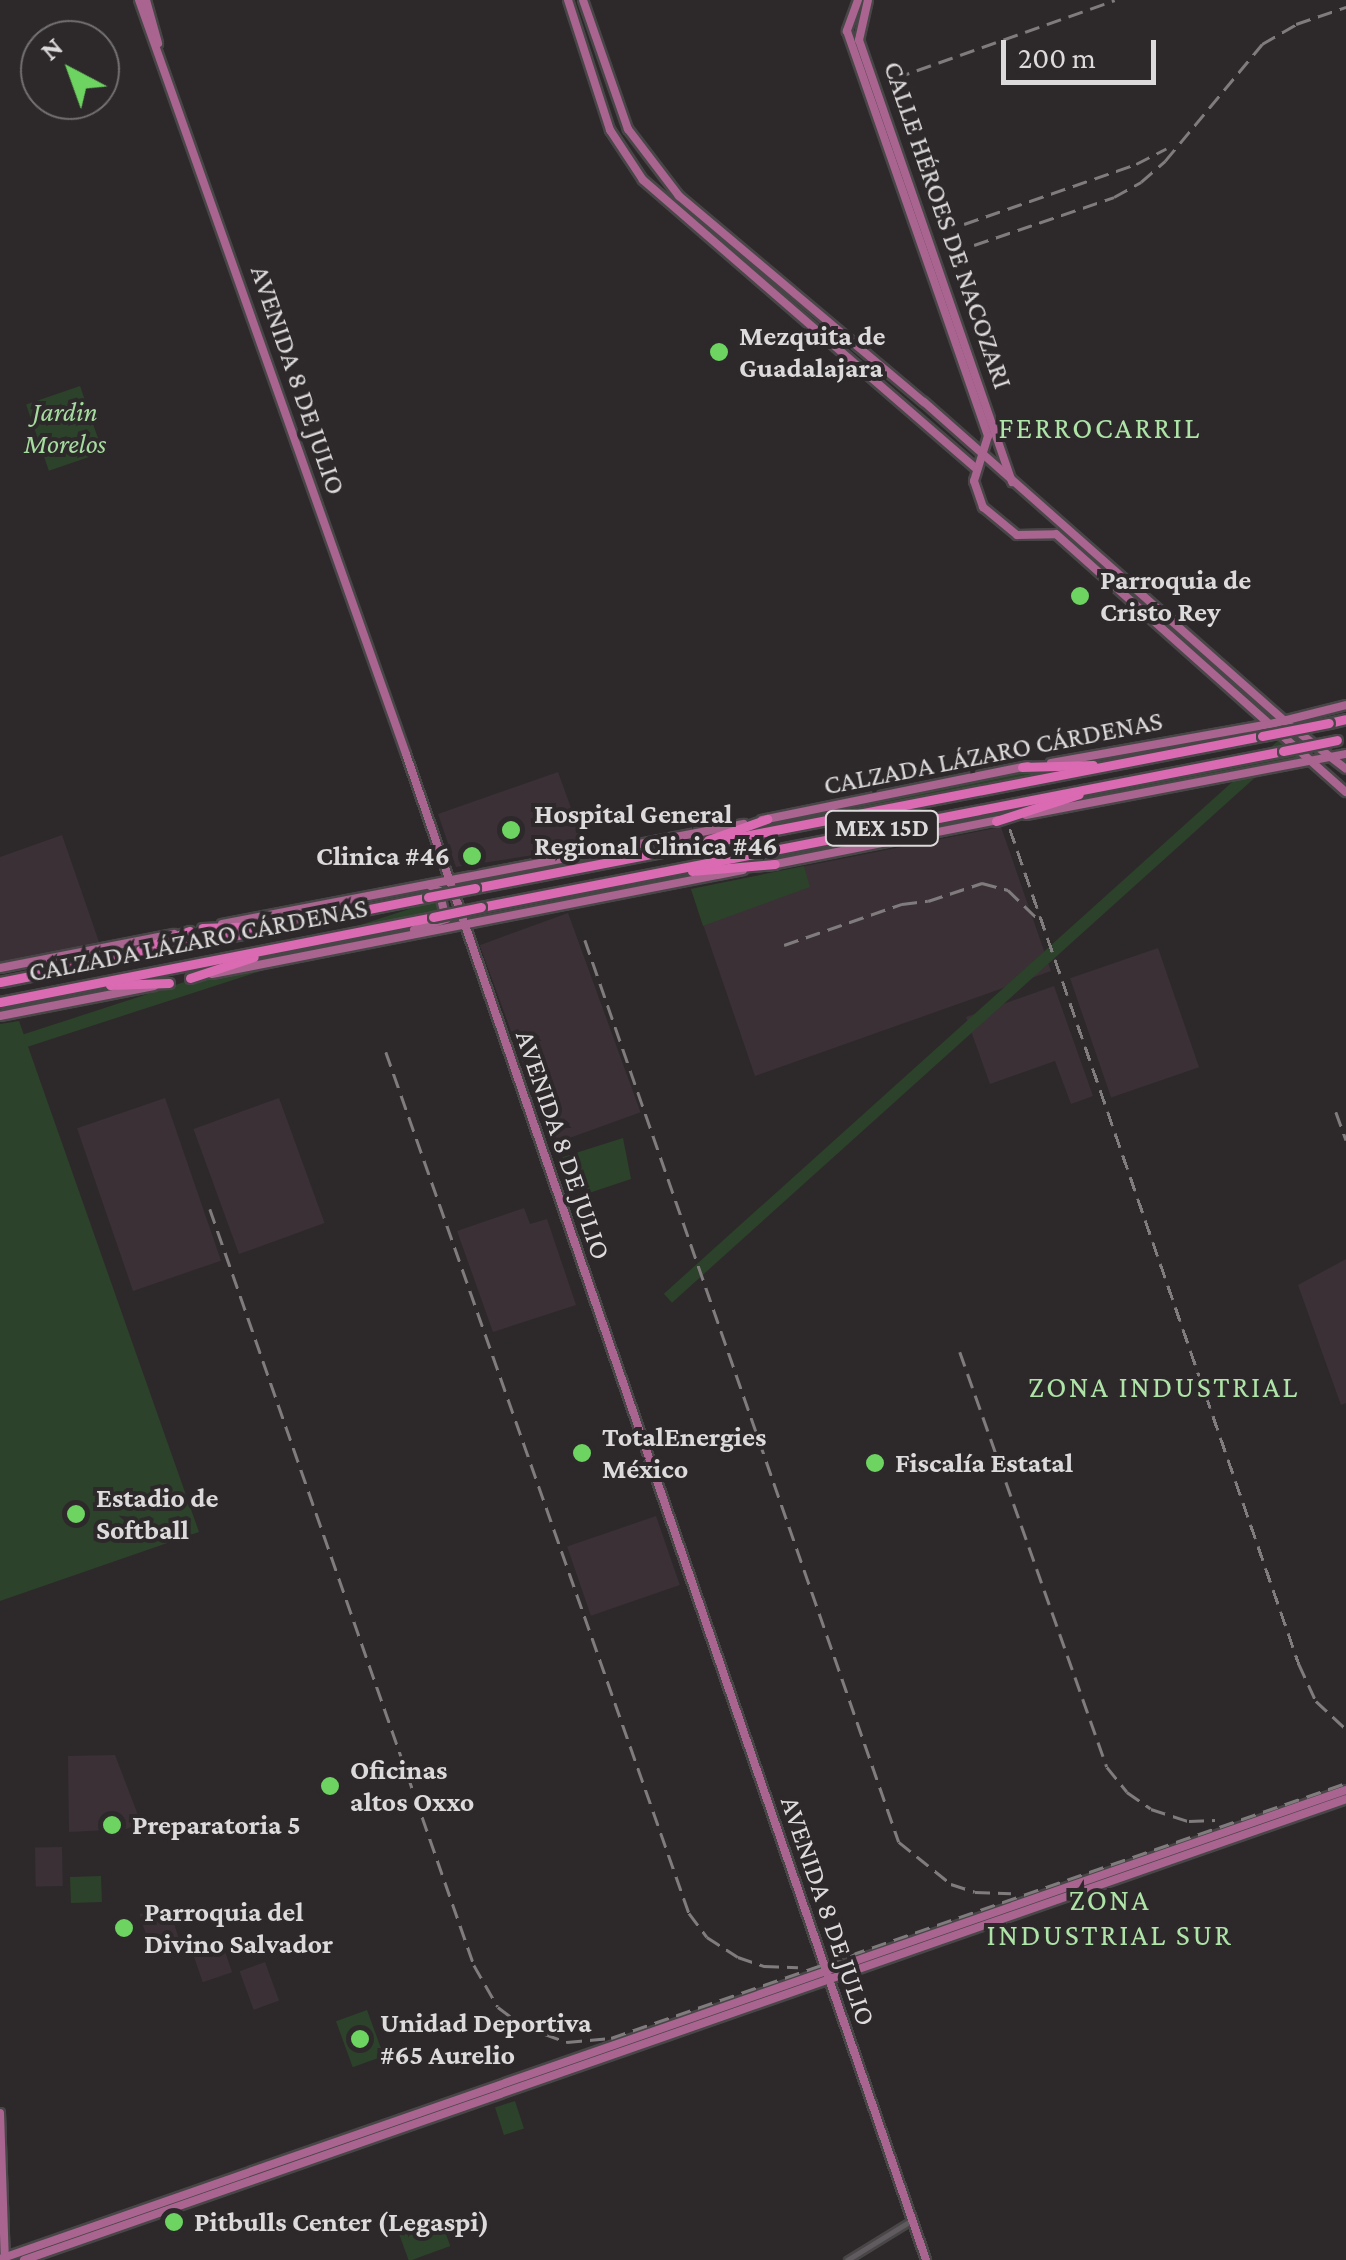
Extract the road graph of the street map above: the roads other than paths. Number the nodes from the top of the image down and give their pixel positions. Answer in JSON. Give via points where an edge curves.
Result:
{"nodes":[{"id":1,"x":142,"y":0,"type":"edge"},
{"id":2,"x":568,"y":0,"type":"edge"},
{"id":3,"x":583,"y":0,"type":"edge"},
{"id":4,"x":858,"y":0,"type":"edge"},
{"id":5,"x":868,"y":0,"type":"edge"},
{"id":6,"x":982,"y":458,"type":"junction"},
{"id":7,"x":976,"y":468,"type":"junction"},
{"id":8,"x":1012,"y":482,"type":"junction"},
{"id":9,"x":1346,"y":705,"type":"edge"},
{"id":10,"x":1346,"y":720,"type":"edge"},
{"id":11,"x":1284,"y":721,"type":"junction"},
{"id":12,"x":1271,"y":724,"type":"junction"},
{"id":13,"x":1342,"y":740,"type":"edge"},
{"id":14,"x":1346,"y":754,"type":"edge"},
{"id":15,"x":1334,"y":757,"type":"junction"},
{"id":16,"x":1136,"y":762,"type":"junction"},
{"id":17,"x":1314,"y":762,"type":"junction"},
{"id":18,"x":1022,"y":767,"type":"junction"},
{"id":19,"x":1346,"y":769,"type":"edge"},
{"id":20,"x":1105,"y":785,"type":"junction"},
{"id":21,"x":1346,"y":792,"type":"edge"},
{"id":22,"x":767,"y":819,"type":"junction"},
{"id":23,"x":996,"y":821,"type":"junction"},
{"id":24,"x":680,"y":848,"type":"junction"},
{"id":25,"x":775,"y":864,"type":"junction"},
{"id":26,"x":649,"y":874,"type":"junction"},
{"id":27,"x":449,"y":881,"type":"junction"},
{"id":28,"x":427,"y":884,"type":"junction"},
{"id":29,"x":303,"y":922,"type":"junction"},
{"id":30,"x":464,"y":924,"type":"junction"},
{"id":31,"x":202,"y":928,"type":"junction"},
{"id":32,"x":189,"y":931,"type":"junction"},
{"id":33,"x":377,"y":942,"type":"junction"},
{"id":34,"x":287,"y":946,"type":"junction"},
{"id":35,"x":114,"y":960,"type":"junction"},
{"id":36,"x":0,"y":968,"type":"edge"},
{"id":37,"x":190,"y":978,"type":"junction"},
{"id":38,"x":0,"y":982,"type":"edge"},
{"id":39,"x":169,"y":983,"type":"junction"},
{"id":40,"x":82,"y":986,"type":"junction"},
{"id":41,"x":0,"y":1002,"type":"edge"},
{"id":42,"x":0,"y":1016,"type":"edge"},
{"id":43,"x":1346,"y":1790,"type":"edge"},
{"id":44,"x":1346,"y":1799,"type":"edge"},
{"id":45,"x":827,"y":1975,"type":"junction"},
{"id":46,"x":702,"y":2018,"type":"junction"},
{"id":47,"x":0,"y":2113,"type":"edge"},
{"id":48,"x":912,"y":2220,"type":"junction"},
{"id":49,"x":3,"y":2259,"type":"edge"},
{"id":50,"x":24,"y":2260,"type":"edge"},
{"id":51,"x":847,"y":2260,"type":"edge"},
{"id":52,"x":926,"y":2260,"type":"edge"}],
"edges":[{"from":1,"to":27,"type":"main road","name":"AVENIDA 8 DE JULIO"},
{"from":2,"to":7,"type":"main road","via":[[610,130],[636,171]]},
{"from":3,"to":6,"type":"main road","via":[[626,124],[665,182]]},
{"from":4,"to":6,"type":"main road","name":"CALLE HÉROES DE NACOZARI","via":[[847,31],[984,425]]},
{"from":5,"to":8,"type":"main road","name":"CALLE HÉROES DE NACOZARI","via":[[859,40]]},
{"from":6,"to":7,"type":"main road"},
{"from":6,"to":8,"type":"main road"},
{"from":7,"to":12,"type":"main road","via":[[977,496],[1000,526],[1026,537],[1056,534]]},
{"from":8,"to":11,"type":"main road"},
{"from":9,"to":11,"type":"main road","name":"CALZADA LÁZARO CÁRDENAS"},
{"from":10,"to":16,"type":"highway","name":"CALZADA LÁZARO CÁRDENAS","number":"MEX 15D","bridge":true},
{"from":11,"to":12,"type":"main road","name":"CALZADA LÁZARO CÁRDENAS"},
{"from":11,"to":15,"type":"main road"},
{"from":12,"to":17,"type":"main road"},
{"from":12,"to":18,"type":"main road","name":"CALZADA LÁZARO CÁRDENAS"},
{"from":13,"to":20,"type":"highway","name":"CALZADA LÁZARO CÁRDENAS","number":"MEX 15D","bridge":true},
{"from":14,"to":15,"type":"main road","name":"CALZADA LÁZARO CÁRDENAS"},
{"from":15,"to":17,"type":"main road","name":"CALZADA LÁZARO CÁRDENAS"},
{"from":15,"to":19,"type":"main road"},
{"from":16,"to":18,"type":"highway"},
{"from":16,"to":24,"type":"highway","name":"CALZADA LÁZARO CÁRDENAS","number":"MEX 15D"},
{"from":17,"to":21,"type":"main road"},
{"from":17,"to":23,"type":"main road","name":"CALZADA LÁZARO CÁRDENAS"},
{"from":18,"to":22,"type":"main road","name":"CALZADA LÁZARO CÁRDENAS"},
{"from":20,"to":23,"type":"highway"},
{"from":20,"to":26,"type":"highway","name":"CALZADA LÁZARO CÁRDENAS","number":"MEX 15D"},
{"from":22,"to":24,"type":"highway"},
{"from":22,"to":27,"type":"main road","name":"CALZADA LÁZARO CÁRDENAS"},
{"from":23,"to":25,"type":"main road","name":"CALZADA LÁZARO CÁRDENAS"},
{"from":24,"to":29,"type":"highway","name":"CALZADA LÁZARO CÁRDENAS","number":"MEX 15D","bridge":true},
{"from":25,"to":26,"type":"highway"},
{"from":25,"to":30,"type":"main road","name":"CALZADA LÁZARO CÁRDENAS"},
{"from":26,"to":34,"type":"highway","name":"CALZADA LÁZARO CÁRDENAS","number":"MEX 15D","bridge":true},
{"from":27,"to":28,"type":"main road","name":"CALZADA LÁZARO CÁRDENAS"},
{"from":27,"to":30,"type":"main road","name":"AVENIDA 8 DE JULIO"},
{"from":28,"to":31,"type":"main road","name":"CALZADA LÁZARO CÁRDENAS"},
{"from":28,"to":33,"type":"main road","via":[[440,891],[446,919]]},
{"from":29,"to":31,"type":"highway"},
{"from":29,"to":35,"type":"highway","name":"CALZADA LÁZARO CÁRDENAS","number":"MEX 15D"},
{"from":30,"to":33,"type":"main road","name":"CALZADA LÁZARO CÁRDENAS"},
{"from":30,"to":45,"type":"main road","name":"AVENIDA 8 DE JULIO"},
{"from":31,"to":32,"type":"main road","name":"CALZADA LÁZARO CÁRDENAS"},
{"from":32,"to":35,"type":"highway"},
{"from":32,"to":36,"type":"main road","name":"CALZADA LÁZARO CÁRDENAS"},
{"from":33,"to":37,"type":"main road","name":"CALZADA LÁZARO CÁRDENAS"},
{"from":34,"to":37,"type":"highway"},
{"from":34,"to":40,"type":"highway","name":"CALZADA LÁZARO CÁRDENAS","number":"MEX 15D"},
{"from":35,"to":38,"type":"highway","name":"CALZADA LÁZARO CÁRDENAS","number":"MEX 15D"},
{"from":37,"to":39,"type":"main road","name":"CALZADA LÁZARO CÁRDENAS"},
{"from":39,"to":40,"type":"highway"},
{"from":39,"to":42,"type":"main road","name":"CALZADA LÁZARO CÁRDENAS"},
{"from":40,"to":41,"type":"highway","name":"CALZADA LÁZARO CÁRDENAS","number":"MEX 15D"},
{"from":43,"to":45,"type":"main road"},
{"from":44,"to":45,"type":"main road"},
{"from":45,"to":46,"type":"main road"},
{"from":45,"to":48,"type":"main road","name":"AVENIDA 8 DE JULIO"},
{"from":46,"to":49,"type":"main road"},
{"from":46,"to":50,"type":"main road"},
{"from":47,"to":49,"type":"main road"},
{"from":48,"to":51,"type":"street"},
{"from":48,"to":52,"type":"main road","name":"AVENIDA 8 DE JULIO"}]}
